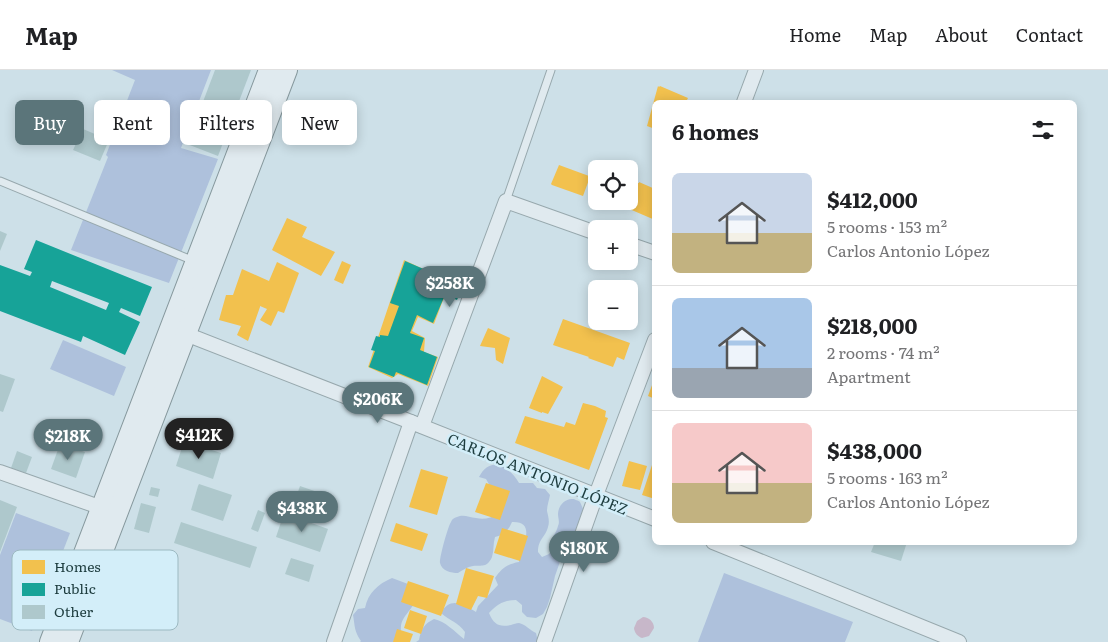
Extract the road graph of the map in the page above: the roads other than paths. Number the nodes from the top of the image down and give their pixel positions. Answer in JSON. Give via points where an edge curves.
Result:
{"nodes":[{"id":1,"x":269,"y":70,"type":"edge"},
{"id":2,"x":287,"y":70,"type":"edge"},
{"id":3,"x":551,"y":70,"type":"edge"},
{"id":4,"x":756,"y":70,"type":"edge"},
{"id":5,"x":265,"y":100,"type":"edge"},
{"id":6,"x":267,"y":100,"type":"edge"},
{"id":7,"x":745,"y":100,"type":"edge"},
{"id":8,"x":247,"y":145,"type":"edge"},
{"id":9,"x":249,"y":145,"type":"edge"},
{"id":10,"x":0,"y":181,"type":"edge"},
{"id":11,"x":506,"y":201,"type":"junction"},
{"id":12,"x":588,"y":230,"type":"edge"},
{"id":13,"x":638,"y":247,"type":"edge"},
{"id":14,"x":652,"y":252,"type":"edge"},
{"id":15,"x":195,"y":262,"type":"junction"},
{"id":16,"x":178,"y":331,"type":"junction"},
{"id":17,"x":652,"y":348,"type":"edge"},
{"id":18,"x":416,"y":424,"type":"junction"},
{"id":19,"x":0,"y":472,"type":"edge"},
{"id":20,"x":596,"y":495,"type":"junction"},
{"id":21,"x":109,"y":510,"type":"junction"},
{"id":22,"x":652,"y":518,"type":"edge"},
{"id":23,"x":720,"y":545,"type":"edge"},
{"id":24,"x":91,"y":550,"type":"edge"},
{"id":25,"x":97,"y":550,"type":"edge"},
{"id":26,"x":55,"y":630,"type":"edge"},
{"id":27,"x":72,"y":630,"type":"edge"},
{"id":28,"x":50,"y":642,"type":"edge"},
{"id":29,"x":68,"y":642,"type":"edge"},
{"id":30,"x":334,"y":642,"type":"edge"},
{"id":31,"x":544,"y":642,"type":"edge"},
{"id":32,"x":959,"y":642,"type":"edge"}],
"edges":[{"from":1,"to":5,"type":"main road"},
{"from":2,"to":6,"type":"main road"},
{"from":3,"to":11,"type":"lane"},
{"from":4,"to":7,"type":"street"},
{"from":8,"to":15,"type":"main road"},
{"from":9,"to":16,"type":"main road"},
{"from":10,"to":15,"type":"lane"},
{"from":11,"to":12,"type":"street"},
{"from":11,"to":18,"type":"street"},
{"from":13,"to":14,"type":"street"},
{"from":15,"to":16,"type":"main road"},
{"from":16,"to":18,"type":"street","name":"CARLOS ANTONIO LÓPEZ"},
{"from":16,"to":21,"type":"main road"},
{"from":17,"to":20,"type":"street"},
{"from":18,"to":20,"type":"street","name":"CARLOS ANTONIO LÓPEZ"},
{"from":18,"to":30,"type":"street"},
{"from":19,"to":21,"type":"street"},
{"from":20,"to":22,"type":"street","name":"CARLOS ANTONIO LÓPEZ"},
{"from":20,"to":31,"type":"street"},
{"from":21,"to":24,"type":"main road"},
{"from":21,"to":25,"type":"main road"},
{"from":23,"to":32,"type":"street"},
{"from":26,"to":28,"type":"main road"},
{"from":27,"to":29,"type":"main road"}]}
